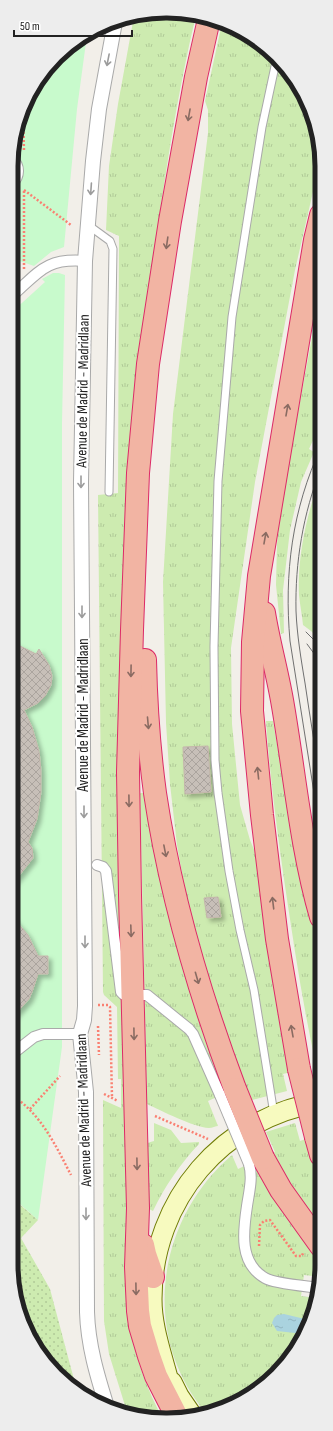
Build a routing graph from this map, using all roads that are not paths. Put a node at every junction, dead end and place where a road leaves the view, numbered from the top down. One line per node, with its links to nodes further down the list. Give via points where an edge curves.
1 (208, 24): 8 (highway, one-way to 8, via 171,214)
2 (114, 28): 4 (street, Avenue de Madrid - Madridlaan, one-way to 4, via 99,109)
3 (275, 65): 18 (lane, via 262,127 232,318 218,481 214,647 215,760 218,793 229,870 254,990)
4 (88, 225): 6 (street, Avenue de Madrid - Madridlaan); 9 (lane, via 110,241 113,249)
5 (315, 243): 10 (highway, one-way to 5)
6 (86, 261): 7 (street, via 68,260 53,263 37,273); 14 (street, Avenue de Madrid - Madridlaan, one-way to 14, via 81,482 85,1006)
7 (18, 291)
8 (157, 311): 13 (highway, one-way to 13, via 148,364 138,473 132,630 128,772); 16 (highway, one-way to 16, via 144,560 146,696 155,792 165,850 184,932 214,1031)
9 (109, 492)
10 (259, 576): 12 (highway, via 283,704 304,848); 19 (highway, one-way to 10, bridge, via 299,1070 277,939 262,816 252,711 253,642)
11 (97, 865): 13 (street, via 106,871 121,992 124,995)
12 (315, 893)
13 (133, 995): 16 (street, via 147,995 189,1029); 21 (highway, one-way to 21)
14 (80, 1034): 15 (street, via 44,1034 34,1037); 26 (street, Avenue de Madrid - Madridlaan, one-way to 26, via 86,1092 87,1327 94,1364)
15 (18, 1050)
16 (228, 1092): 20 (highway, bridge)
17 (315, 1103): 18 (main road)
18 (274, 1114): 23 (main road, via 247,1128 222,1146 188,1183 165,1227)
19 (315, 1134)
20 (256, 1161): 22 (highway, via 281,1190); 24 (street, via 251,1177 244,1227 246,1254 253,1268 266,1279)
21 (138, 1208): 23 (highway, via 144,1251); 28 (highway, one-way to 28, via 136,1274 140,1326 156,1376)
22 (312, 1249)
23 (153, 1277): 25 (main road, via 154,1323)
24 (313, 1287)
25 (165, 1368): 27 (main road); 29 (main road)
26 (106, 1400)
27 (189, 1411)
28 (175, 1413)
29 (181, 1413)

